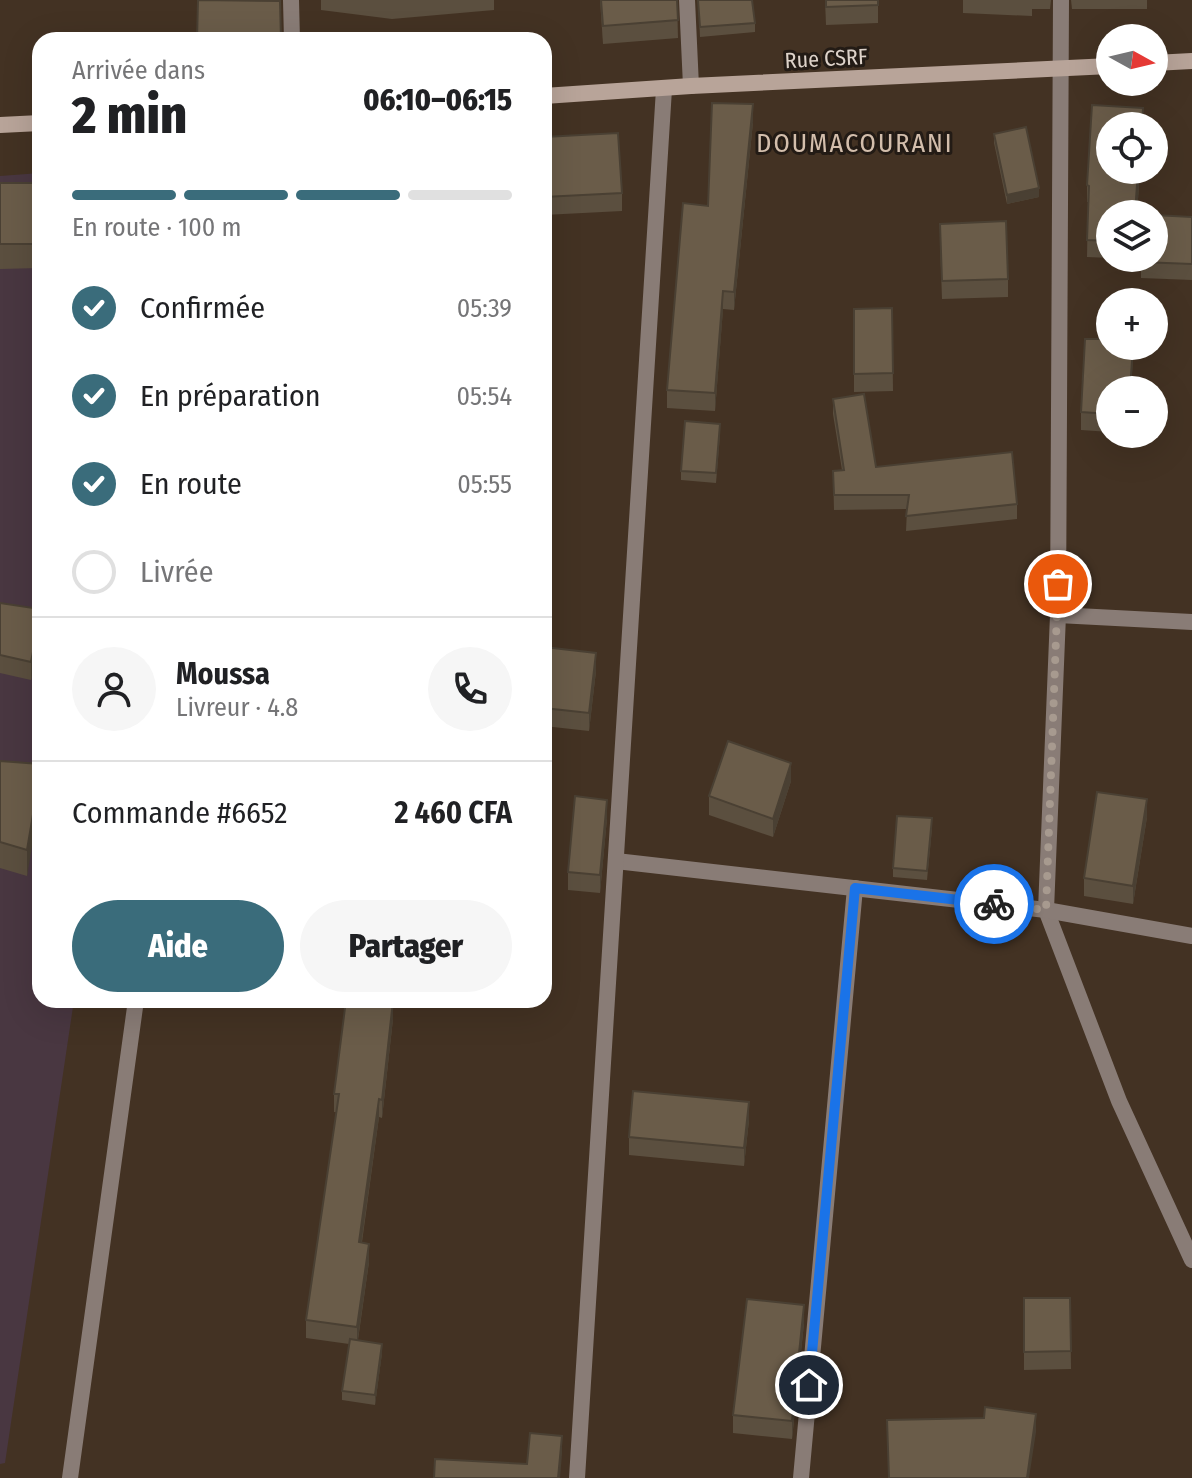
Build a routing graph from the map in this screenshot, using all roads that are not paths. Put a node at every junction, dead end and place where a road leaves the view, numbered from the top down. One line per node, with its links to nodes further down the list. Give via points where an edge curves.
1 (291, 0): 4 (street)
2 (687, 0): 9 (street)
3 (1061, 0): 8 (street)
4 (292, 32)
5 (1192, 61): 6 (main road)
6 (1168, 62)
7 (1096, 67): 8 (main road, Rue CSRF)
8 (1061, 69): 9 (main road, Rue CSRF); 14 (street)
9 (691, 86): 10 (main road, Rue CSRF)
10 (664, 89): 11 (main road, Rue CSRF); 16 (street)
11 (552, 96)
12 (32, 123): 13 (main road)
13 (0, 125)
14 (1058, 615): 15 (street); 18 (street)
15 (1192, 622)
16 (616, 861): 17 (street); 23 (street)
17 (855, 888): 18 (street); 24 (street)
18 (1046, 910): 19 (street); 21 (street, via 1119,1101)
19 (1192, 936)
20 (135, 1008): 22 (street)
21 (1192, 1260)
22 (70, 1478)
23 (577, 1478)
24 (801, 1478)

